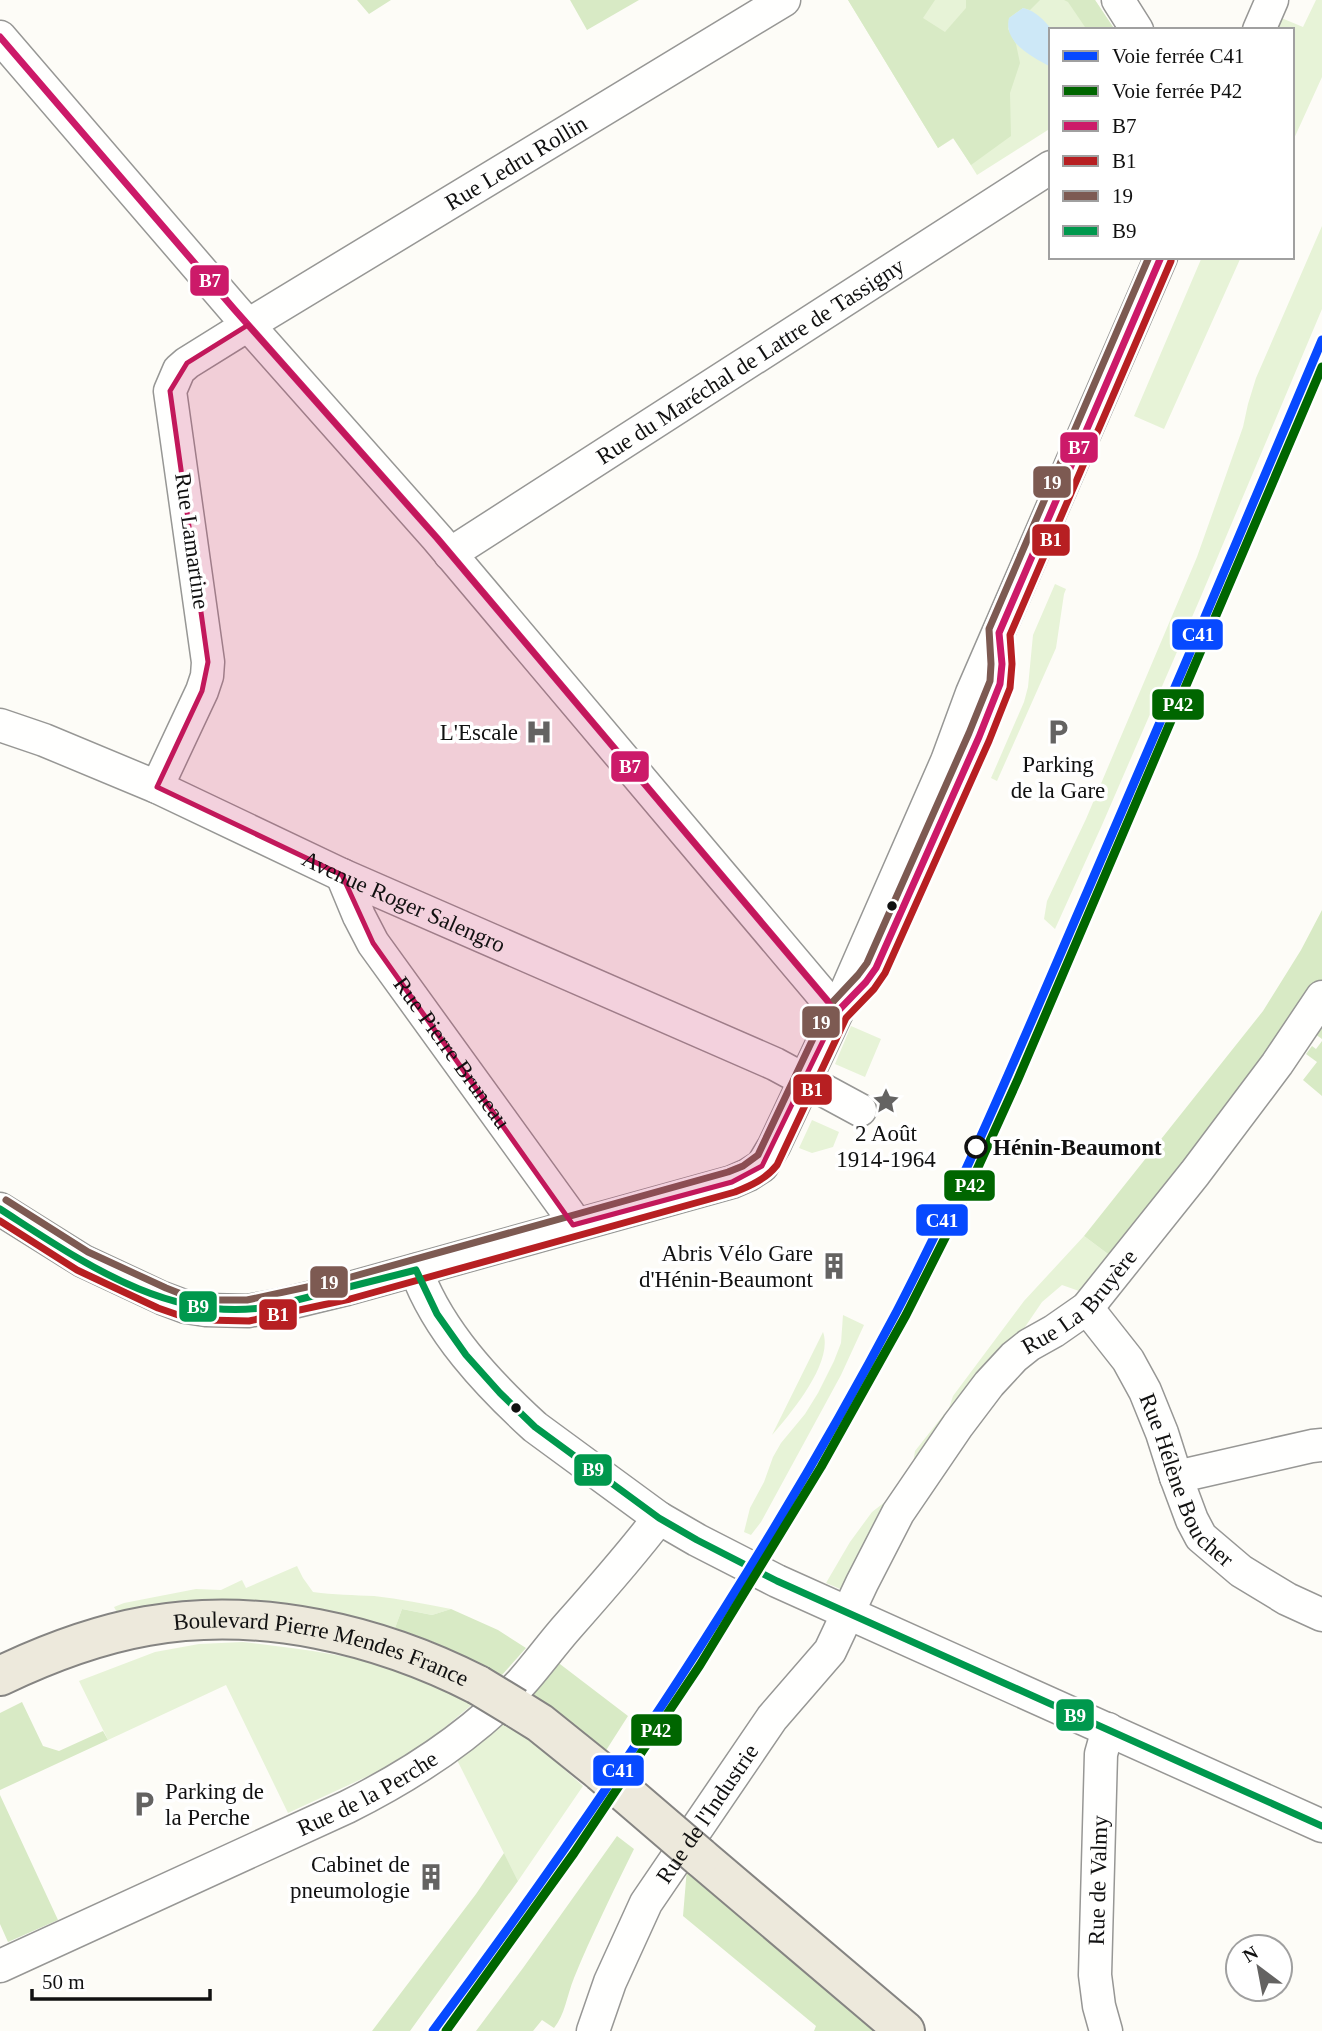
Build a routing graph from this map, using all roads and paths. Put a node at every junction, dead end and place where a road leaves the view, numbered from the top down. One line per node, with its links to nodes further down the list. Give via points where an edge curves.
1 (784, 0): 9 (street, Rue Ledru Rollin)
2 (1118, 0): 4 (street)
3 (1272, 0): 5 (street)
4 (1136, 28)
5 (1260, 28)
6 (0, 37): 9 (street)
7 (1049, 168): 10 (street, Rue du Maréchal de Lattre de Tassigny)
8 (1160, 259): 15 (street)
9 (248, 325): 10 (street); 12 (street, Rue Lamartine, via 187,363 170,391 208,662 202,691)
10 (450, 554): 15 (street)
11 (0, 725): 12 (street, Avenue Roger Salengro)
12 (157, 787): 13 (street, Avenue Roger Salengro)
13 (342, 874): 16 (street, Avenue Roger Salengro); 19 (street, Rue Pierre Bruneau, via 373,943)
14 (1322, 997): 21 (street, Rue La Bruyère, via 1261,1086)
15 (837, 1012): 16 (street)
16 (806, 1079): 17 (street, Avenue Roger Salengro); 19 (street, via 767,1161 748,1175)
17 (860, 1110)
18 (0, 1209): 20 (street, via 97,1269 162,1298 205,1310 248,1311 281,1305)
19 (573, 1225): 20 (street)
20 (416, 1270): 24 (street, via 443,1324 517,1412)
21 (1087, 1308): 23 (street, Rue Hélène Boucher, via 1128,1360 1145,1391); 25 (street, Rue La Bruyère, via 1029,1345 989,1384 898,1513)
22 (1322, 1445): 23 (street)
23 (1176, 1477): 26 (street, Rue Hélène Boucher, via 1201,1537 1241,1571)
24 (659, 1518): 25 (street, via 777,1581); 30 (street, Rue de la Perche, via 521,1683 438,1755 347,1807)
25 (849, 1612): 28 (street); 31 (street, Rue de l'Industrie, via 830,1651 772,1718 646,1903)
26 (1322, 1615)
27 (0, 1676): 32 (main road, Boulevard Pierre Mendes France, bridge, via 72,1646 136,1628 185,1621 244,1620 297,1626 425,1660 478,1685 540,1723)
28 (1108, 1729): 29 (street); 33 (street, Rue de Valmy, via 1101,1754 1095,1975)
29 (1322, 1826)
30 (0, 1966)
31 (593, 2031)
32 (905, 2031)
33 (1107, 2031)

